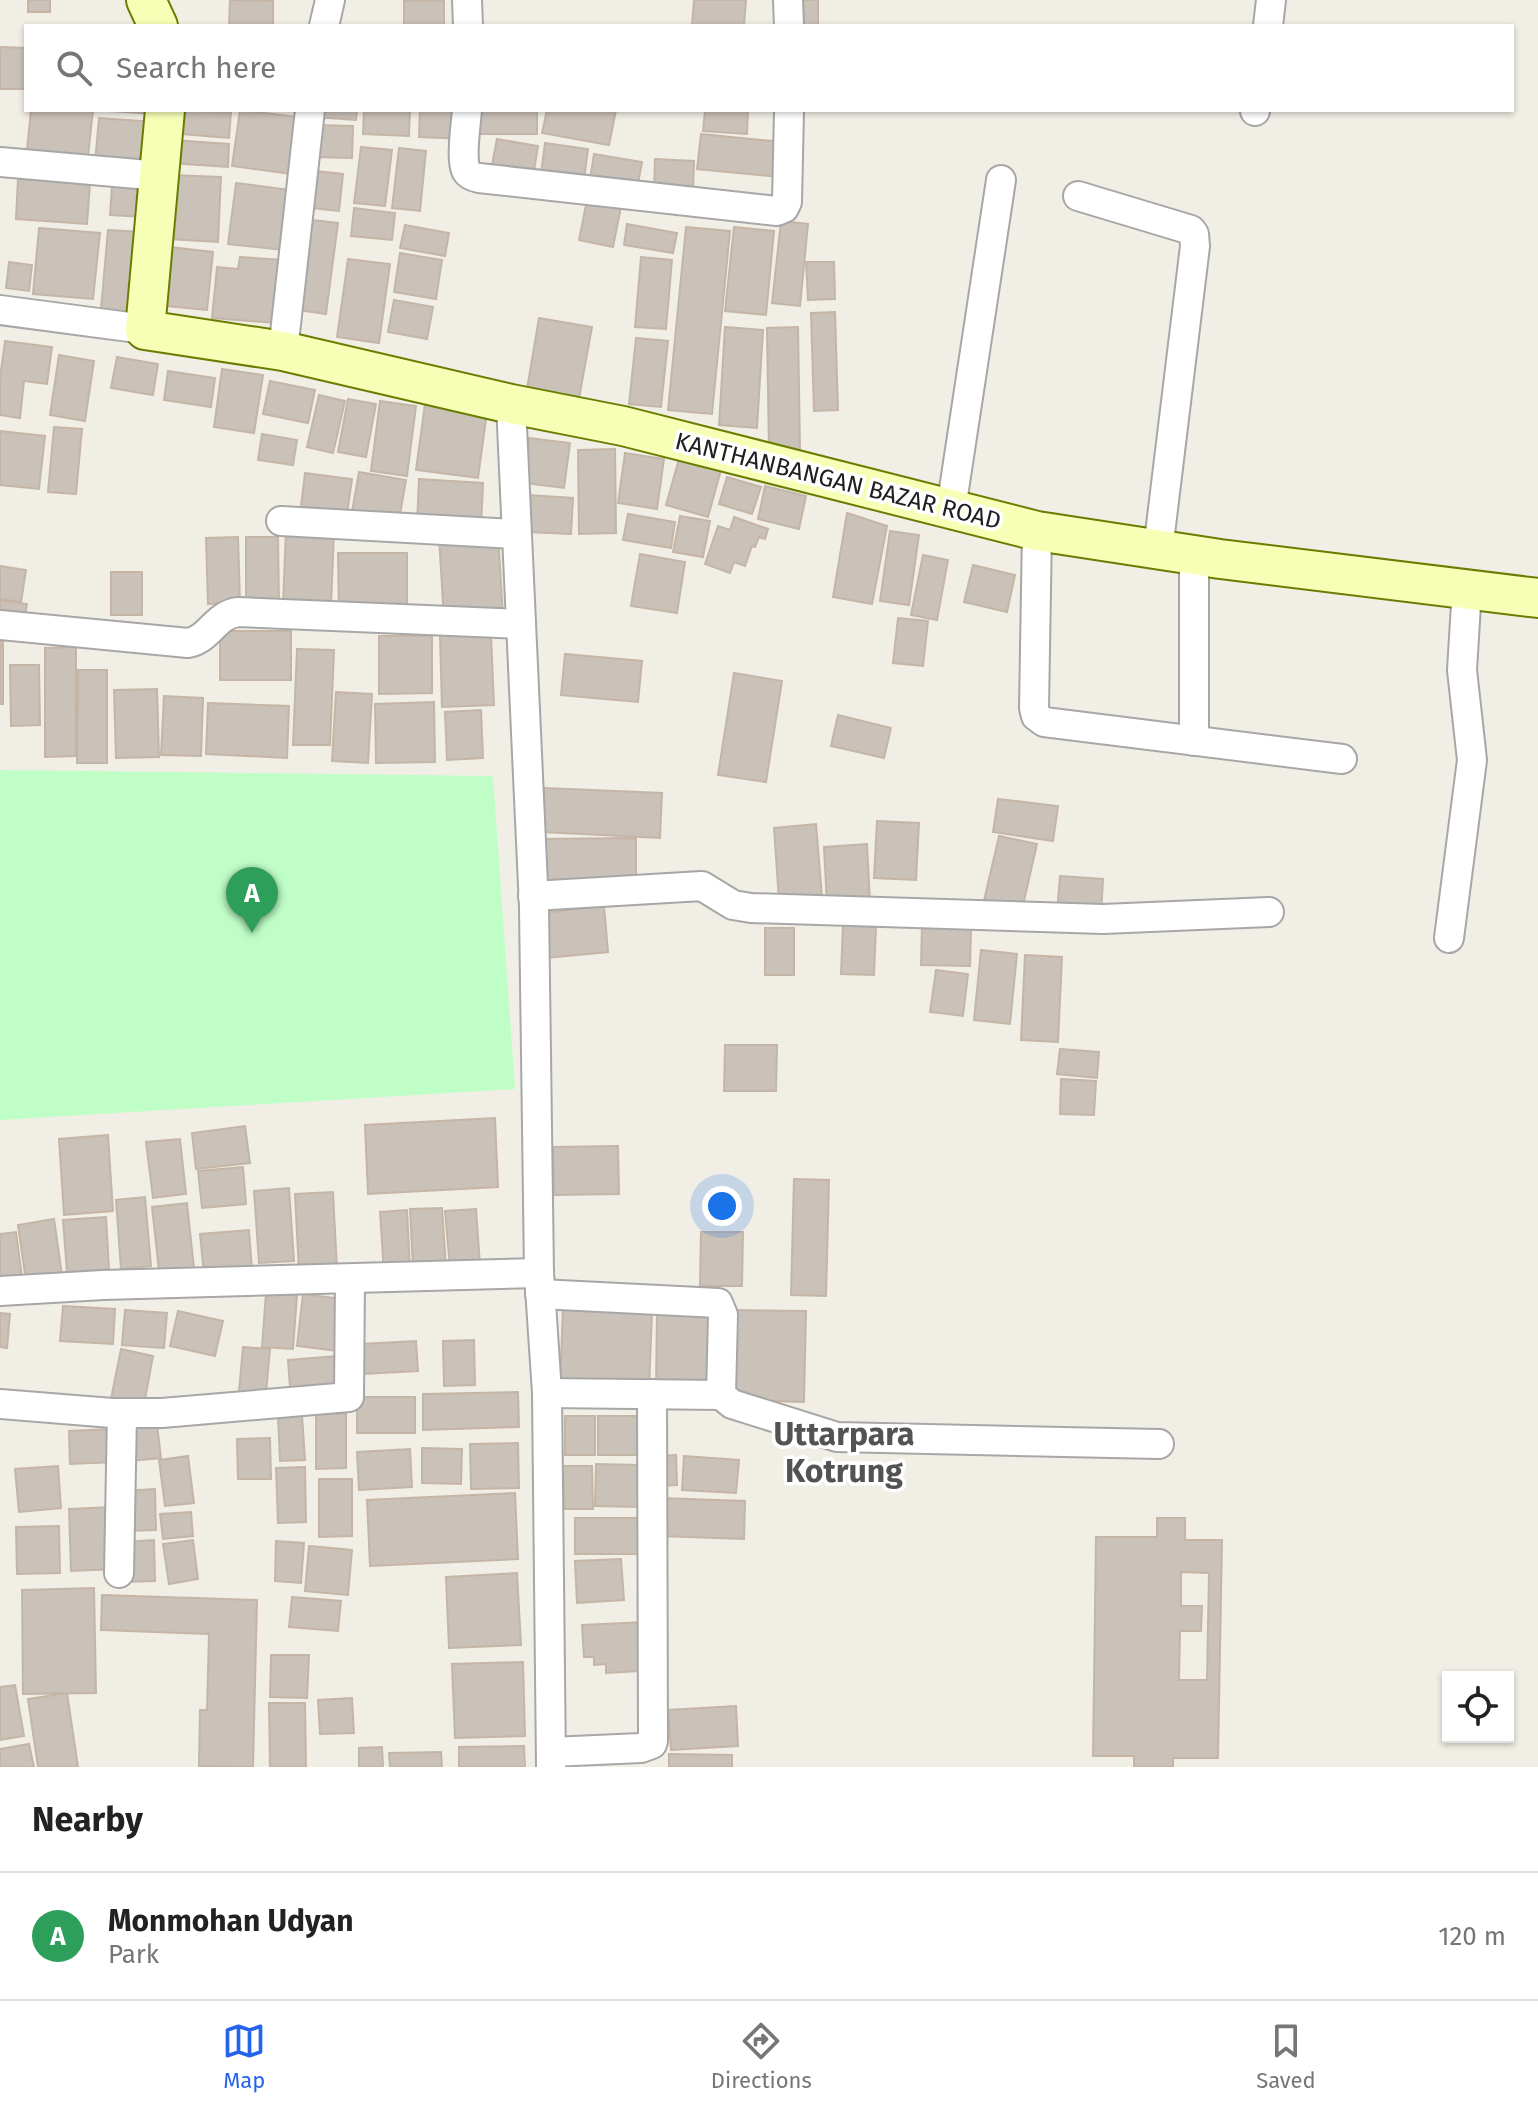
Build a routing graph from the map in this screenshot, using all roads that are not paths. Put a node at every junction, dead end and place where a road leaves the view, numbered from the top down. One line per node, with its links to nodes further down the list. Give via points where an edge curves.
1 (146, 0): 6 (street)
2 (330, 0): 7 (street)
3 (467, 0): 8 (street)
4 (788, 0): 9 (street)
5 (1271, 0): 10 (street)
6 (157, 24)
7 (324, 24)
8 (468, 24)
9 (789, 24)
10 (1268, 24)
11 (165, 112): 16 (street)
12 (310, 112): 21 (street)
13 (467, 112): 14 (street, via 464,159 469,175 777,211 787,202)
14 (789, 112)
15 (0, 162): 16 (street)
16 (160, 176): 20 (street)
17 (1001, 180): 23 (street)
18 (1078, 196): 27 (street, via 1194,234)
19 (0, 310): 20 (street, KANTHANBANGAN BAZAR ROAD)
20 (144, 328): 21 (street, KANTHANBANGAN BAZAR ROAD)
21 (283, 351): 22 (street, KANTHANBANGAN BAZAR ROAD)
22 (511, 404): 23 (street, KANTHANBANGAN BAZAR ROAD, via 623,426); 26 (street)
23 (951, 509): 25 (street, KANTHANBANGAN BAZAR ROAD)
24 (281, 521): 26 (street)
25 (1037, 531): 27 (street, KANTHANBANGAN BAZAR ROAD); 32 (street, via 1036,716 1044,722)
26 (516, 534): 30 (street)
27 (1176, 552): 28 (street, KANTHANBANGAN BAZAR ROAD); 32 (street)
28 (1467, 588): 29 (street, KANTHANBANGAN BAZAR ROAD); 36 (street, via 1462,670 1472,760)
29 (1538, 598)
30 (520, 624): 31 (street, via 238,612 226,614 201,639 188,643); 34 (street)
31 (0, 625)
32 (1194, 741): 33 (street)
33 (1342, 759)
34 (533, 896): 35 (street, via 702,886 733,905 751,908 1103,919); 38 (street)
35 (1269, 912)
36 (1449, 938)
37 (350, 1279): 38 (street); 39 (street); 44 (street, via 349,1397)
38 (540, 1284): 40 (street); 42 (street, via 718,1303 723,1315)
39 (0, 1291)
40 (547, 1393): 41 (street); 47 (street)
41 (652, 1394): 42 (street); 47 (street, via 653,1741 641,1748)
42 (721, 1395): 45 (street, via 732,1404 837,1437)
43 (0, 1404): 44 (street)
44 (122, 1413): 46 (street)
45 (1159, 1444)
46 (119, 1573)
47 (551, 1760)

